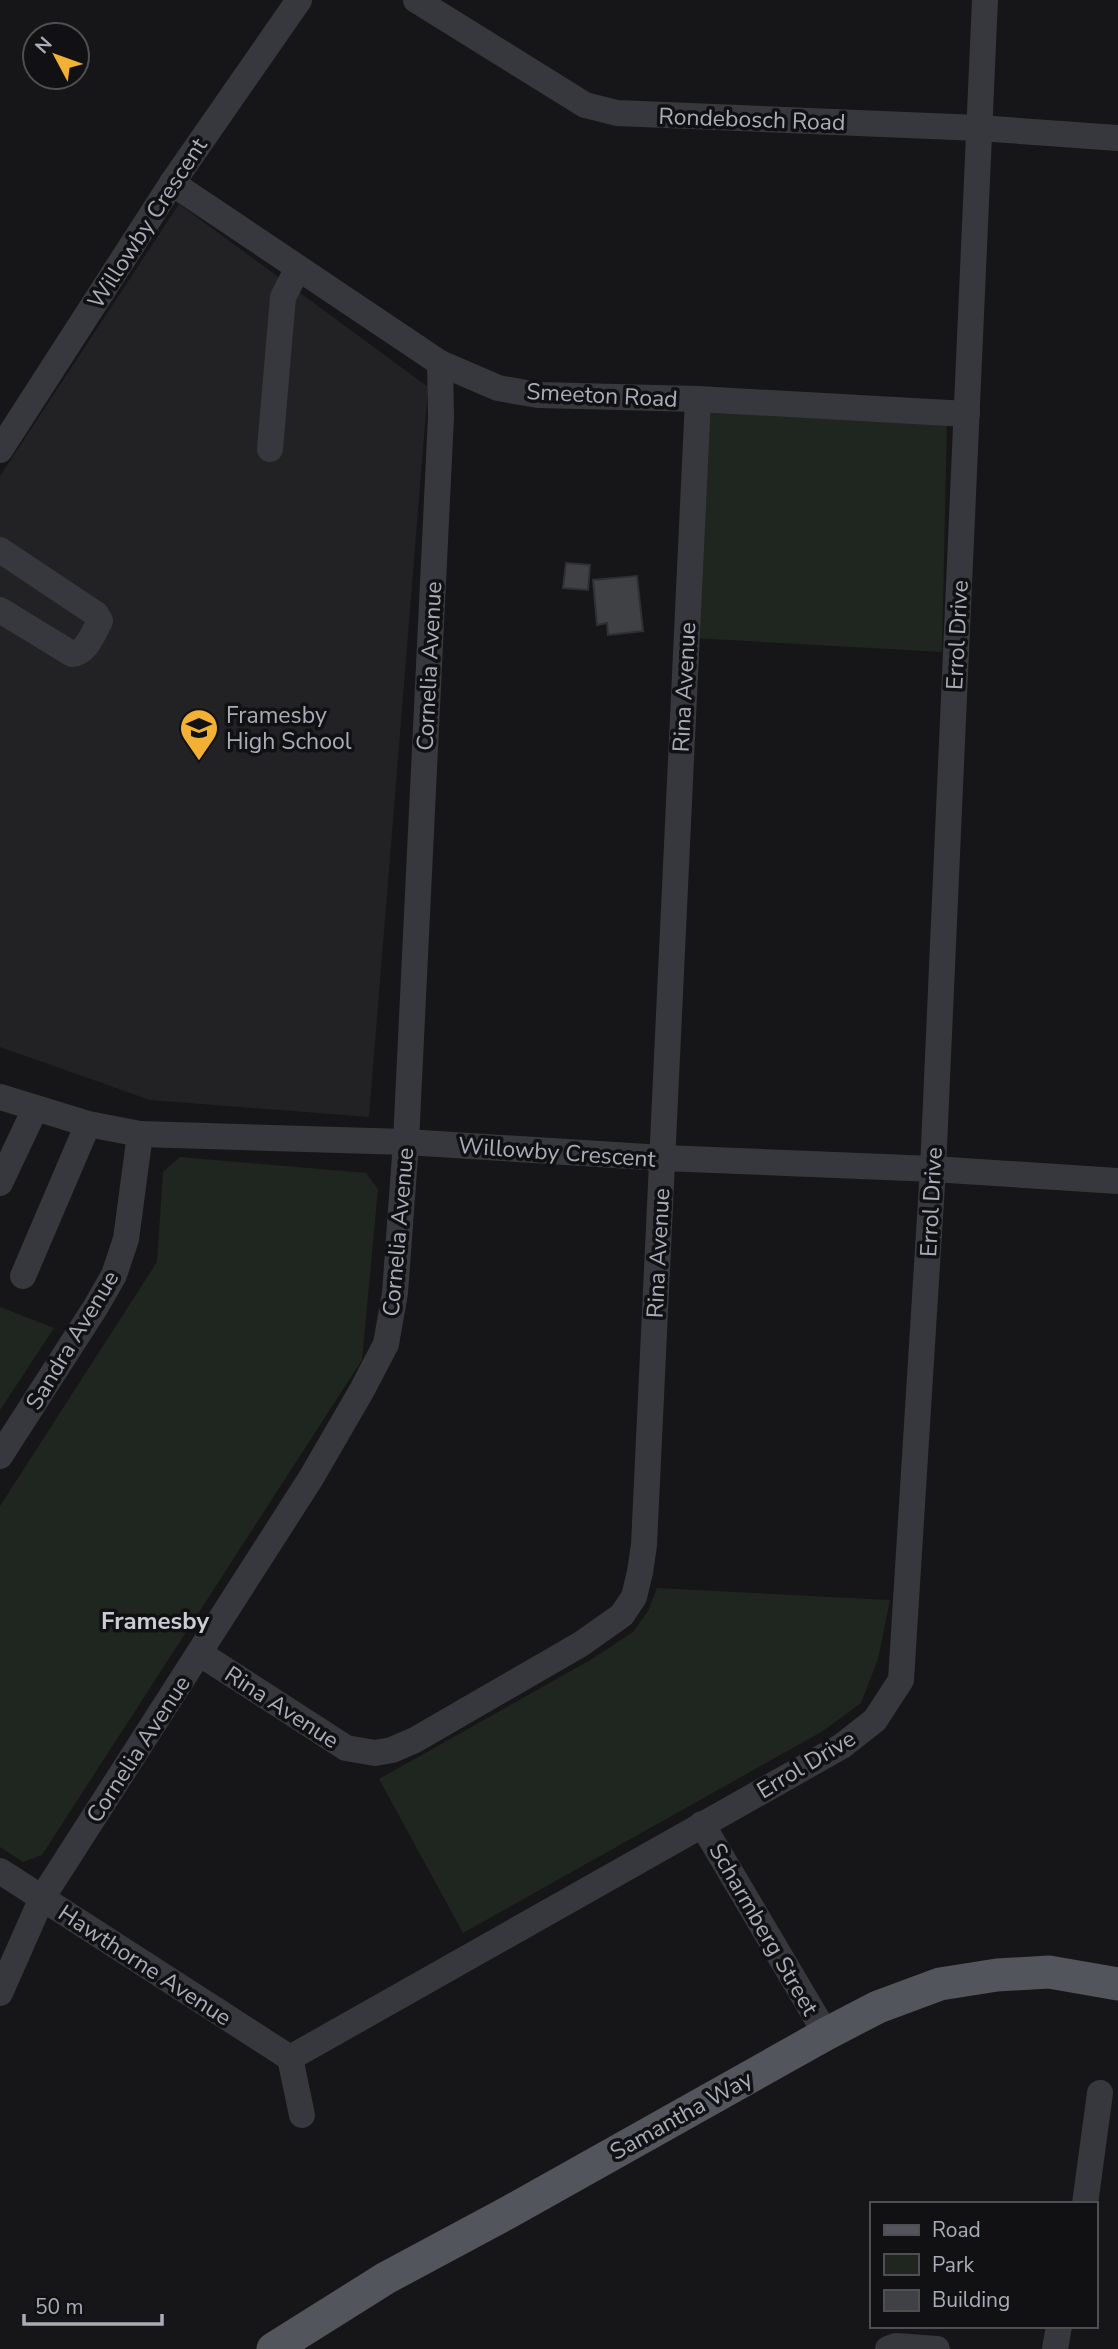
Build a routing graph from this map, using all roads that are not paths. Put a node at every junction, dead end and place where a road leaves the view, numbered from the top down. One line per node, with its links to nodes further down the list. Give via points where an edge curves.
1 (299, 0): 6 (street, Willowby Crescent)
2 (416, 0): 4 (street, Rondebosch Road, via 585,104 617,113)
3 (985, 0): 4 (street, Errol Drive)
4 (979, 128): 5 (street, Rondebosch Road); 10 (street, Errol Drive)
5 (1118, 138)
6 (172, 183): 7 (street, Smeeton Road); 12 (street, Willowby Crescent)
7 (298, 268): 8 (street, Smeeton Road); 11 (street, via 283,297)
8 (440, 363): 9 (street, Smeeton Road, via 498,388 538,395); 19 (street, Cornelia Avenue, via 441,431)
9 (698, 399): 10 (street, Smeeton Road); 20 (street, Rina Avenue)
10 (967, 414): 21 (street, Errol Drive)
11 (270, 449)
12 (0, 450)
13 (0, 550): 14 (street, via 100,621 83,651 72,654)
14 (0, 610)
15 (0, 1097): 16 (street, Willowby Crescent)
16 (35, 1109): 17 (street, Willowby Crescent); 23 (street)
17 (88, 1124): 18 (street, Willowby Crescent); 24 (street)
18 (140, 1134): 19 (street, Willowby Crescent); 25 (street, Sandra Avenue, via 126,1239 114,1275)
19 (407, 1142): 20 (street, Willowby Crescent); 26 (street, Cornelia Avenue, via 395,1293 386,1344 311,1478)
20 (663, 1158): 21 (street, Willowby Crescent); 26 (street, Rina Avenue, via 644,1545 634,1597 622,1615 581,1644 415,1740 375,1753 346,1748)
21 (933, 1170): 22 (street, Willowby Crescent); 27 (street, Errol Drive, via 901,1681 875,1720 842,1746)
22 (1118, 1181)
23 (0, 1183)
24 (23, 1276)
25 (0, 1456)
26 (199, 1653): 29 (street, Cornelia Avenue)
27 (702, 1824): 32 (street, Scharmberg Street); 33 (street, Errol Drive)
28 (0, 1871): 29 (street, Hawthorne Avenue)
29 (42, 1898): 31 (street, Cornelia Avenue); 33 (street, Hawthorne Avenue)
30 (1118, 1984): 32 (main road, Samantha Way, via 1049,1972 940,1984 878,2007)
31 (0, 1993)
32 (826, 2034): 38 (main road, Samantha Way, via 386,2278)
33 (290, 2059): 35 (street)
34 (1100, 2092): 36 (street)
35 (302, 2115)
36 (1085, 2202)
37 (1059, 2328): 41 (street)
38 (273, 2349)
39 (888, 2349): 40 (street)
40 (937, 2349)
41 (1055, 2349)

